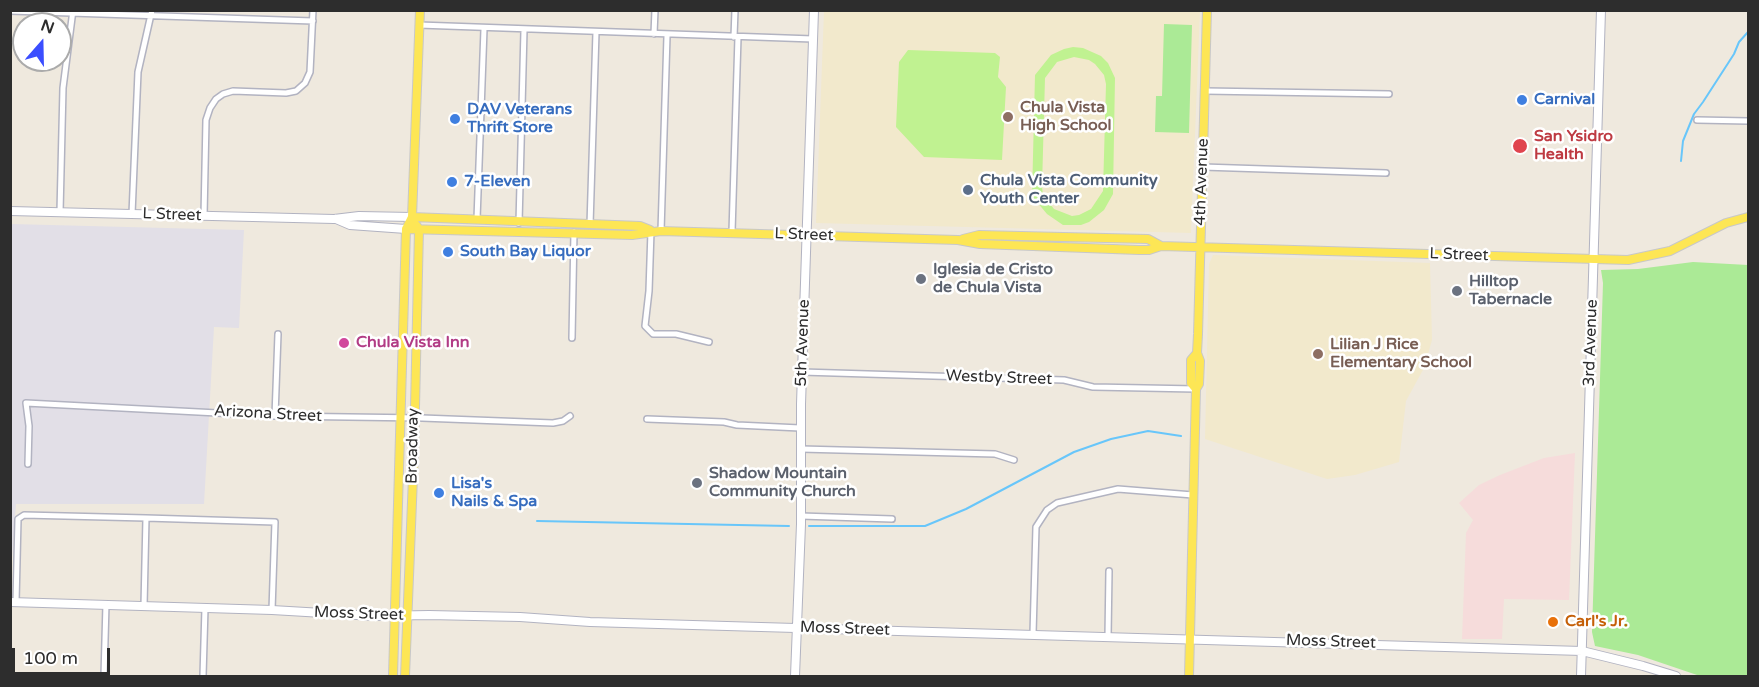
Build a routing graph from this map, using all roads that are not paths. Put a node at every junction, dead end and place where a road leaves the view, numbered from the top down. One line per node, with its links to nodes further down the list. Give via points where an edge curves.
1 (236, 10): 12 (street)
2 (313, 10): 13 (street)
3 (420, 10): 14 (main road, Broadway)
4 (656, 10): 18 (street)
5 (735, 10): 20 (street)
6 (814, 10): 21 (street, 5th Avenue)
7 (1207, 10): 22 (main road, 4th Avenue)
8 (1601, 10): 46 (street, 3rd Avenue)
9 (10, 11): 10 (street)
10 (73, 11): 11 (street); 29 (street, via 63,88)
11 (151, 13): 12 (street); 30 (street, via 138,72)
12 (235, 18): 13 (street)
13 (313, 21): 31 (street, via 310,72 305,83 296,90 273,93 233,91 223,94 210,108 206,120)
14 (419, 26): 15 (street); 32 (main road, Broadway)
15 (484, 29): 16 (street); 35 (street)
16 (525, 30): 17 (street); 36 (street)
17 (596, 32): 18 (street); 40 (street)
18 (654, 34): 19 (street)
19 (667, 36): 20 (street); 42 (street)
20 (736, 37): 21 (street); 43 (street)
21 (813, 39): 44 (street, 5th Avenue)
22 (1204, 91): 23 (street); 26 (main road, 4th Avenue)
23 (1389, 94)
24 (1697, 120): 25 (street)
25 (1749, 121)
26 (1203, 167): 27 (street); 45 (main road, 4th Avenue)
27 (1386, 173)
28 (10, 211): 29 (street, L Street)
29 (60, 212): 30 (street, L Street)
30 (132, 214): 31 (street, L Street)
31 (204, 216): 34 (street, L Street)
32 (412, 217): 34 (street, L Street); 35 (main road, L Street); 38 (main road, Broadway); 39 (main road, Broadway)
33 (1749, 217): 46 (main road, L Street, via 1726,223 1657,255 1628,260)
34 (334, 219): 38 (street, L Street, via 350,225)
35 (477, 219): 36 (main road, L Street)
36 (519, 226): 37 (main road, L Street); 39 (main road, L Street)
37 (573, 228): 40 (main road, L Street); 48 (street)
38 (406, 229): 39 (main road, L Street); 54 (main road, Broadway)
39 (418, 229): 55 (main road, Broadway)
40 (590, 229): 41 (main road, L Street, via 640,226)
41 (651, 231): 42 (main road, L Street); 49 (street, via 645,326 653,334 676,334)
42 (661, 231): 43 (main road, L Street)
43 (732, 232): 44 (main road, L Street)
44 (808, 235): 45 (main road, L Street, via 1077,248); 50 (street, 5th Avenue)
45 (1200, 248): 46 (main road, L Street); 51 (main road, 4th Avenue, via 1197,353 1191,360 1191,383)
46 (1593, 258): 77 (street, 3rd Avenue)
47 (278, 334): 52 (street)
48 (572, 338)
49 (709, 342)
50 (802, 372): 51 (street, Westby Street, via 1059,380 1093,387); 57 (street, 5th Avenue)
51 (1196, 389): 61 (main road, 4th Avenue)
52 (275, 416): 54 (street, Arizona Street); 60 (street, Arizona Street, via 26,403)
53 (570, 416): 55 (street, Arizona Street, via 553,423)
54 (400, 417): 55 (street, Arizona Street); 71 (main road, Broadway)
55 (414, 418): 72 (main road, Broadway)
56 (646, 419): 57 (street)
57 (800, 428): 58 (street, 5th Avenue)
58 (801, 449): 59 (street, via 995,454); 62 (street, 5th Avenue)
59 (1014, 460)
60 (28, 464)
61 (1193, 495): 74 (street, via 1118,489 1057,503 1047,510 1036,527); 76 (main road, 4th Avenue)
62 (801, 516): 64 (street); 73 (street, 5th Avenue)
63 (146, 518): 66 (street, via 24,515 18,519); 68 (street); 70 (street, via 275,522)
64 (892, 519)
65 (1109, 571): 75 (street)
66 (13, 602): 67 (street, Moss Street)
67 (106, 604): 68 (street, Moss Street); 78 (street)
68 (144, 606): 69 (street, Moss Street)
69 (205, 608): 70 (street, Moss Street); 79 (street)
70 (272, 610): 71 (street, Moss Street)
71 (395, 616): 72 (street, Moss Street); 80 (main road, Broadway)
72 (407, 616): 73 (street, Moss Street); 81 (main road, Broadway)
73 (796, 628): 74 (street, Moss Street); 82 (street, 5th Avenue)
74 (1033, 634): 75 (street, Moss Street)
75 (1108, 637): 76 (street, Moss Street)
76 (1190, 639): 77 (street, Moss Street); 83 (main road, 4th Avenue)
77 (1582, 651): 84 (street, 3rd Avenue); 85 (street, Moss Street)
78 (104, 676)
79 (203, 676)
80 (393, 676)
81 (405, 676)
82 (795, 676)
83 (1189, 676)
84 (1581, 676)
85 (1676, 676)

